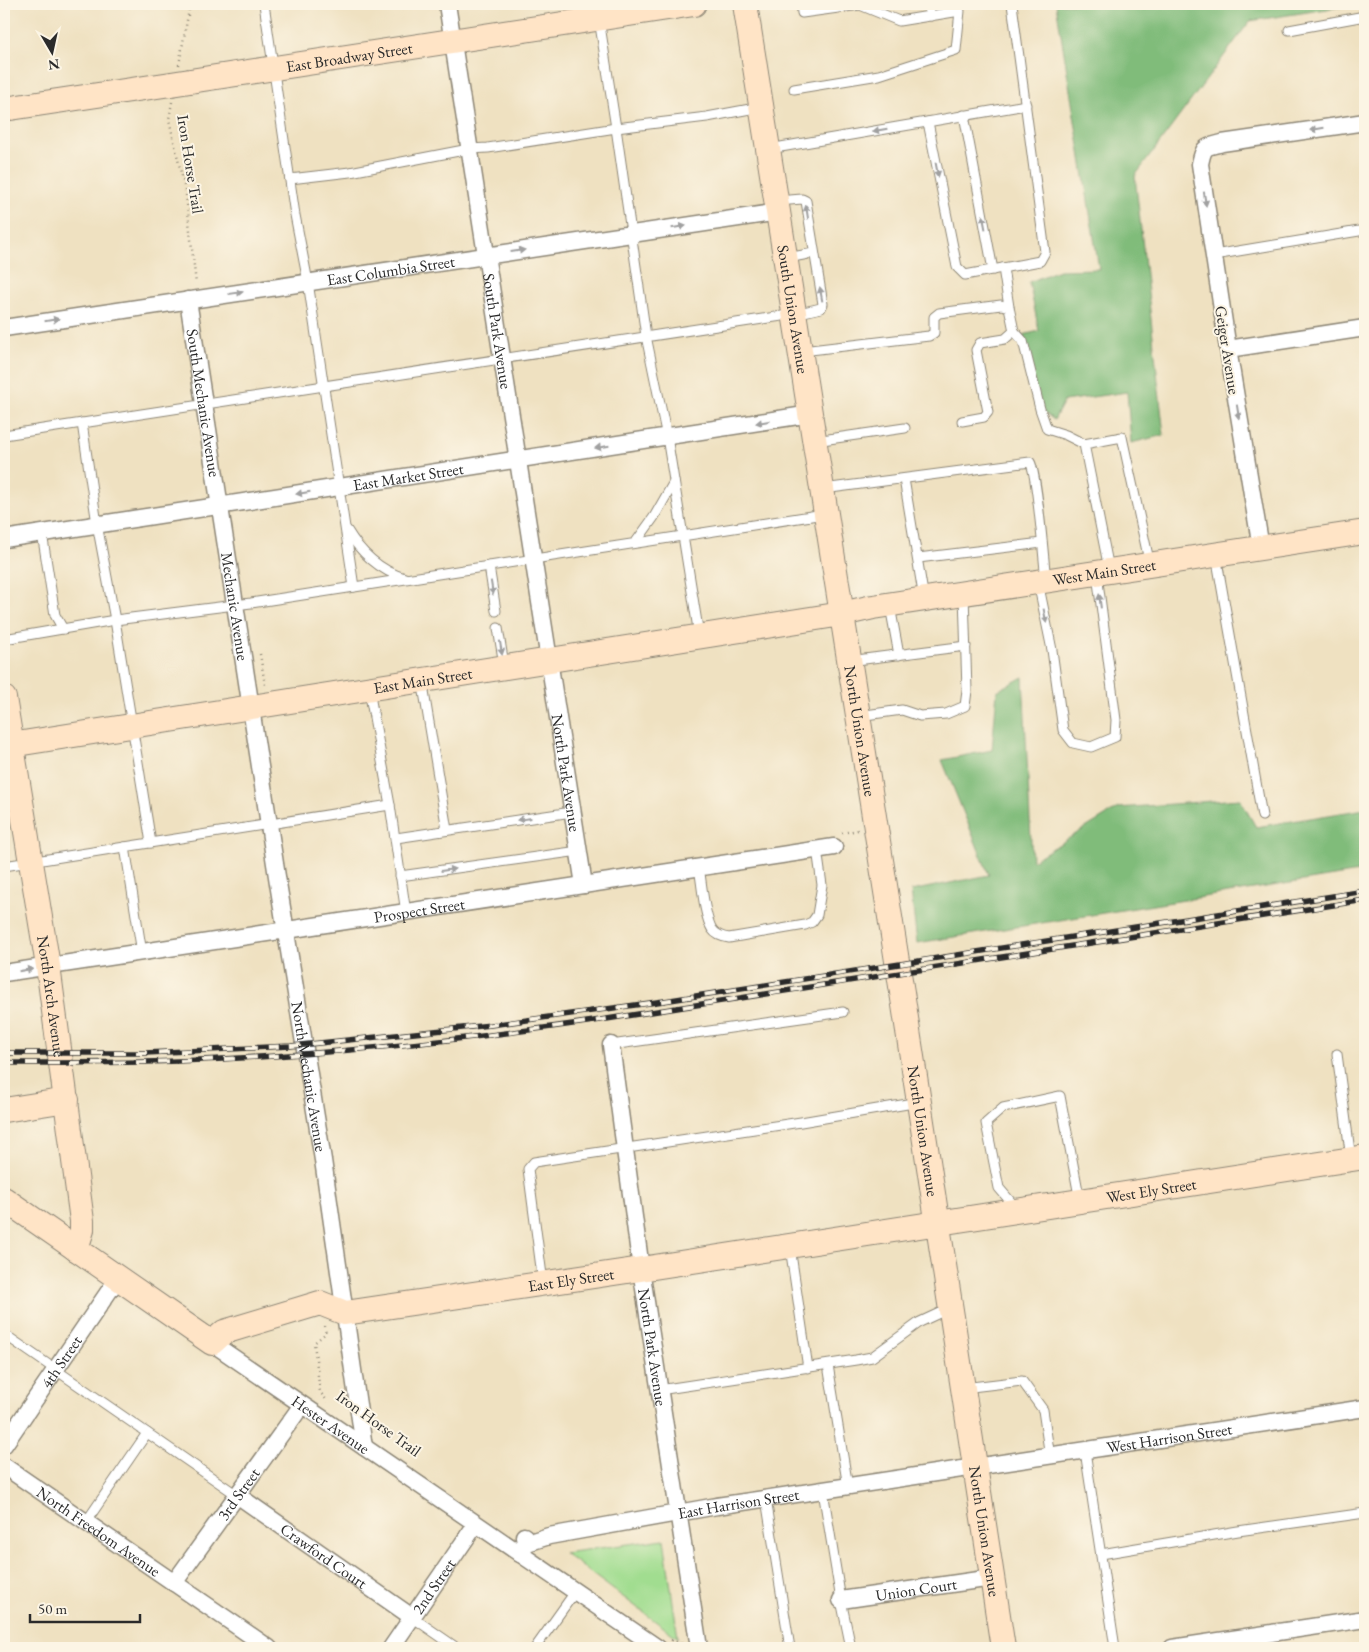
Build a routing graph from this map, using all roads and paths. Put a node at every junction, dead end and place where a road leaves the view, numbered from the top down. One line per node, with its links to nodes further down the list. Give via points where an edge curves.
1 (190, 4): 15 (path, Iron Horse Trail)
2 (264, 4): 14 (lane)
3 (447, 4): 13 (street, South Park Avenue)
4 (694, 4): 11 (street, East Broadway Street)
5 (745, 4): 19 (street, South Union Avenue)
6 (801, 4): 9 (lane, via 802,13 860,5 899,21)
7 (928, 4): 9 (lane)
8 (1012, 4): 17 (lane)
9 (930, 16): 16 (lane, via 960,11 956,50 879,75)
10 (1365, 16): 12 (lane)
11 (599, 17): 13 (street, East Broadway Street); 23 (lane)
12 (1289, 30)
13 (452, 41): 14 (street, East Broadway Street); 24 (street, South Park Avenue)
14 (274, 68): 15 (street, East Broadway Street); 26 (lane)
15 (178, 84): 18 (street, East Broadway Street); 37 (path, Iron Horse Trail, via 169,119 186,195)
16 (794, 89)
17 (1026, 105): 20 (lane); 34 (lane, via 1045,252 1040,261)
18 (5, 107)
19 (762, 107): 23 (lane); 25 (street, South Union Avenue)
20 (964, 116): 21 (lane); 35 (lane, one-way to 20)
21 (928, 122): 25 (lane, one-way to 25); 35 (lane, one-way to 35, via 957,267 965,275)
22 (1365, 122): 31 (street, Geiger Avenue, one-way to 31, via 1222,143 1202,151 1200,164)
23 (616, 128): 24 (lane); 29 (lane)
24 (469, 149): 26 (lane, via 350,172); 32 (street, South Park Avenue)
25 (768, 149): 27 (street, South Union Avenue)
26 (290, 179): 36 (lane)
27 (777, 207): 29 (street, East Columbia Street, one-way to 27); 30 (lane, one-way to 27, via 806,201 802,198); 33 (street, South Union Avenue)
28 (1365, 230): 31 (lane)
29 (631, 234): 32 (street, East Columbia Street, one-way to 29); 43 (lane)
30 (814, 254): 33 (lane); 39 (lane, one-way to 30, via 821,308 823,304)
31 (1214, 255): 44 (street, Geiger Avenue)
32 (486, 256): 36 (street, East Columbia Street); 46 (street, South Park Avenue)
33 (786, 258): 39 (street, South Union Avenue)
34 (1003, 268): 35 (lane); 38 (lane)
35 (993, 270)
36 (308, 282): 37 (street, East Columbia Street, one-way to 36); 47 (lane)
37 (193, 299): 40 (street, East Columbia Street, one-way to 37); 48 (street, South Mechanic Avenue)
38 (1009, 307): 42 (lane); 45 (lane, via 1000,305 939,313 934,317 934,333 929,336)
39 (795, 314): 43 (lane); 45 (street, South Union Avenue)
40 (4, 328)
41 (1365, 328): 44 (street)
42 (1014, 331): 50 (lane, via 1005,339 980,343 976,350 988,412 984,417); 56 (lane, via 1023,342 1047,429)
43 (646, 336): 46 (lane); 54 (lane)
44 (1228, 348): 72 (street, Geiger Avenue, one-way to 72)
45 (801, 352): 49 (street, South Union Avenue)
46 (502, 358): 47 (lane); 57 (street, South Park Avenue)
47 (323, 386): 48 (lane); 60 (lane)
48 (204, 404): 51 (lane); 62 (street, South Mechanic Avenue)
49 (811, 414): 54 (street, East Market Street, one-way to 54); 55 (street, South Union Avenue)
50 (962, 421)
51 (82, 423): 53 (lane); 64 (lane)
52 (905, 428): 55 (lane)
53 (4, 435)
54 (667, 436): 57 (street, East Market Street, one-way to 57); 59 (lane)
55 (815, 441): 61 (street, South Union Avenue)
56 (1084, 444): 76 (lane, via 1122,437); 78 (lane)
57 (518, 460): 60 (street, East Market Street); 75 (street, South Park Avenue)
58 (904, 479): 61 (lane); 71 (lane, via 1030,462 1036,485); 74 (lane)
59 (674, 481): 68 (lane); 70 (lane)
60 (339, 487): 62 (street, East Market Street, one-way to 62); 65 (lane)
61 (823, 489): 63 (street, South Union Avenue)
62 (219, 506): 64 (street, East Market Street); 84 (street, Mechanic Avenue)
63 (826, 513): 68 (lane); 87 (street, South Union Avenue)
64 (98, 524): 67 (street, East Market Street); 88 (lane)
65 (345, 525): 79 (lane, via 373,561); 81 (lane)
66 (1365, 532): 72 (street, West Main Street)
67 (42, 533): 69 (street, East Market Street); 90 (lane, via 55,615)
68 (682, 535): 70 (lane); 91 (lane)
69 (4, 539)
70 (636, 542): 75 (lane)
71 (1042, 543): 74 (lane); 80 (lane)
72 (1261, 548): 73 (street, West Main Street)
73 (1216, 555): 76 (street, West Main Street); 107 (lane)
74 (918, 558): 83 (lane)
75 (533, 559): 77 (lane); 95 (street, South Park Avenue)
76 (1150, 565): 78 (street, West Main Street)
77 (489, 566): 79 (lane); 86 (lane, one-way to 86)
78 (1103, 572): 80 (street, West Main Street); 80 (lane, one-way to 78, via 1064,730 1073,744 1091,747 1114,737 1116,720 1104,629)
79 (408, 578): 81 (lane)
80 (1042, 582): 82 (street, West Main Street)
81 (354, 587): 84 (lane)
82 (964, 593): 83 (street, West Main Street); 93 (lane)
83 (924, 599): 85 (street, West Main Street)
84 (234, 605): 88 (lane); 101 (street, Mechanic Avenue)
85 (890, 605): 87 (street, West Main Street); 94 (lane)
86 (496, 611)
87 (842, 614): 91 (street, East Main Street); 96 (street, North Union Avenue)
88 (115, 620): 90 (lane); 103 (lane)
89 (498, 628): 97 (lane, one-way to 97)
90 (63, 629): 92 (lane)
91 (700, 636): 95 (street, East Main Street)
92 (4, 639)
93 (966, 646): 94 (lane); 102 (lane, via 964,706 946,714 920,716 902,710)
94 (899, 655): 96 (lane)
95 (549, 660): 97 (street, East Main Street); 106 (street, North Park Avenue)
96 (849, 661): 102 (street, North Union Avenue)
97 (504, 667): 98 (street, East Main Street)
98 (422, 680): 99 (street, East Main Street); 109 (lane)
99 (369, 688): 101 (street, East Main Street); 105 (lane)
100 (4, 698): 104 (street, North Arch Avenue)
101 (250, 707): 103 (street, East Main Street); 108 (street, North Mechanic Avenue)
102 (858, 716): 129 (street, North Union Avenue)
103 (132, 726): 104 (street, East Main Street); 111 (lane)
104 (7, 745): 115 (street, North Arch Avenue)
105 (390, 805): 108 (lane); 110 (lane)
106 (572, 812): 109 (lane, one-way to 109); 114 (street, North Park Avenue)
107 (1262, 816)
108 (269, 824): 111 (lane); 121 (street, North Mechanic Avenue)
109 (446, 830): 110 (lane)
110 (396, 838): 118 (lane)
111 (151, 843): 112 (lane)
112 (124, 847): 115 (lane); 122 (lane)
113 (826, 848): 117 (street, Prospect Street); 117 (lane, via 817,915 812,922 729,938 712,930)
114 (579, 851): 118 (lane, one-way to 114); 119 (street, North Park Avenue)
115 (31, 862): 116 (lane); 123 (street, North Arch Avenue)
116 (4, 866)
117 (699, 868): 119 (street, Prospect Street)
118 (400, 876): 120 (lane)
119 (584, 885): 120 (street, Prospect Street)
120 (406, 913): 121 (street, Prospect Street)
121 (286, 931): 122 (street, Prospect Street); 144 (street, North Mechanic Avenue)
122 (142, 953): 123 (street, Prospect Street)
123 (48, 966): 124 (street, Prospect Street, one-way to 123); 128 (street, North Arch Avenue)
124 (4, 973)
125 (843, 1012): 126 (lane)
126 (611, 1045): 131 (street, North Park Avenue)
127 (1337, 1054): 132 (lane)
128 (66, 1100): 130 (street); 138 (street, North Arch Avenue, via 82,1221)
129 (919, 1102): 131 (lane); 136 (street, North Union Avenue)
130 (4, 1110)
131 (625, 1149): 139 (street, North Park Avenue); 141 (lane, via 534,1162 528,1169)
132 (1358, 1158): 134 (street, West Ely Street)
133 (4, 1199): 138 (street, Hester Avenue)
134 (1080, 1201): 135 (street, West Ely Street); 135 (lane, via 1060,1096 1003,1108 986,1123 998,1188)
135 (1019, 1210): 136 (street, West Ely Street)
136 (938, 1223): 137 (street, East Ely Street); 143 (street, North Union Avenue)
137 (790, 1246): 139 (street, East Ely Street); 148 (lane)
138 (76, 1249): 140 (street, Hester Avenue)
139 (641, 1269): 141 (street, East Ely Street); 151 (street, North Park Avenue)
140 (118, 1278): 146 (street, Hester Avenue); 149 (street, 4th Street)
141 (543, 1283): 144 (street, East Ely Street)
142 (320, 1303): 144 (street); 146 (street, via 224,1332); 152 (path, Iron Horse Trail, via 326,1333 314,1343 320,1392)
143 (951, 1308): 147 (lane, via 920,1322 872,1357); 150 (street, North Union Avenue)
144 (345, 1313): 157 (street, North Mechanic Avenue)
145 (4, 1334): 149 (lane)
146 (212, 1343): 153 (street, Hester Avenue)
147 (828, 1365): 148 (lane); 162 (lane)
148 (808, 1368): 151 (lane)
149 (56, 1369): 155 (lane); 156 (street, 4th Street)
150 (963, 1388): 159 (lane, via 1022,1381 1043,1410); 161 (street, North Union Avenue)
151 (659, 1390): 166 (street, North Park Avenue)
152 (328, 1403)
153 (302, 1404): 157 (street, Hester Avenue); 164 (street, 3rd Street)
154 (1365, 1408): 158 (street, West Harrison Street)
155 (147, 1432): 164 (lane); 168 (lane)
156 (4, 1446)
157 (364, 1447): 169 (street, Hester Avenue)
158 (1085, 1451): 159 (street, West Harrison Street); 171 (lane)
159 (1050, 1457): 161 (street, West Harrison Street)
160 (4, 1466): 168 (street, North Freedom Avenue)
161 (975, 1468): 162 (street, East Harrison Street); 172 (street, North Union Avenue)
162 (848, 1487): 163 (street, East Harrison Street)
163 (823, 1491): 165 (street, East Harrison Street); 175 (lane)
164 (237, 1495): 173 (street, 3rd Street); 176 (street, Crawford Court)
165 (766, 1499): 166 (street, East Harrison Street); 184 (lane)
166 (679, 1513): 170 (street, East Harrison Street, via 530,1542 524,1536 525,1546); 179 (street, North Park Avenue)
167 (1365, 1513): 171 (lane)
168 (86, 1522): 173 (street, North Freedom Avenue)
169 (476, 1524): 170 (street, Hester Avenue); 176 (street, 2nd Street)
170 (520, 1554): 174 (street, Hester Avenue)
171 (1101, 1554): 187 (lane)
172 (992, 1578): 175 (street, Union Court); 186 (street, North Union Avenue)
173 (174, 1583): 180 (street, North Freedom Avenue)
174 (575, 1592): 178 (street, Hester Avenue); 183 (lane)
175 (841, 1600): 185 (lane)
176 (412, 1617): 181 (street, 2nd Street); 182 (lane)
177 (1365, 1619): 188 (street)
178 (661, 1642): 179 (path, via 672,1640)
179 (693, 1647)
180 (269, 1648)
181 (391, 1648)
182 (457, 1648)
183 (535, 1648)
184 (790, 1648)
185 (851, 1648)
186 (1003, 1648)
187 (1114, 1648)
188 (1172, 1648)

